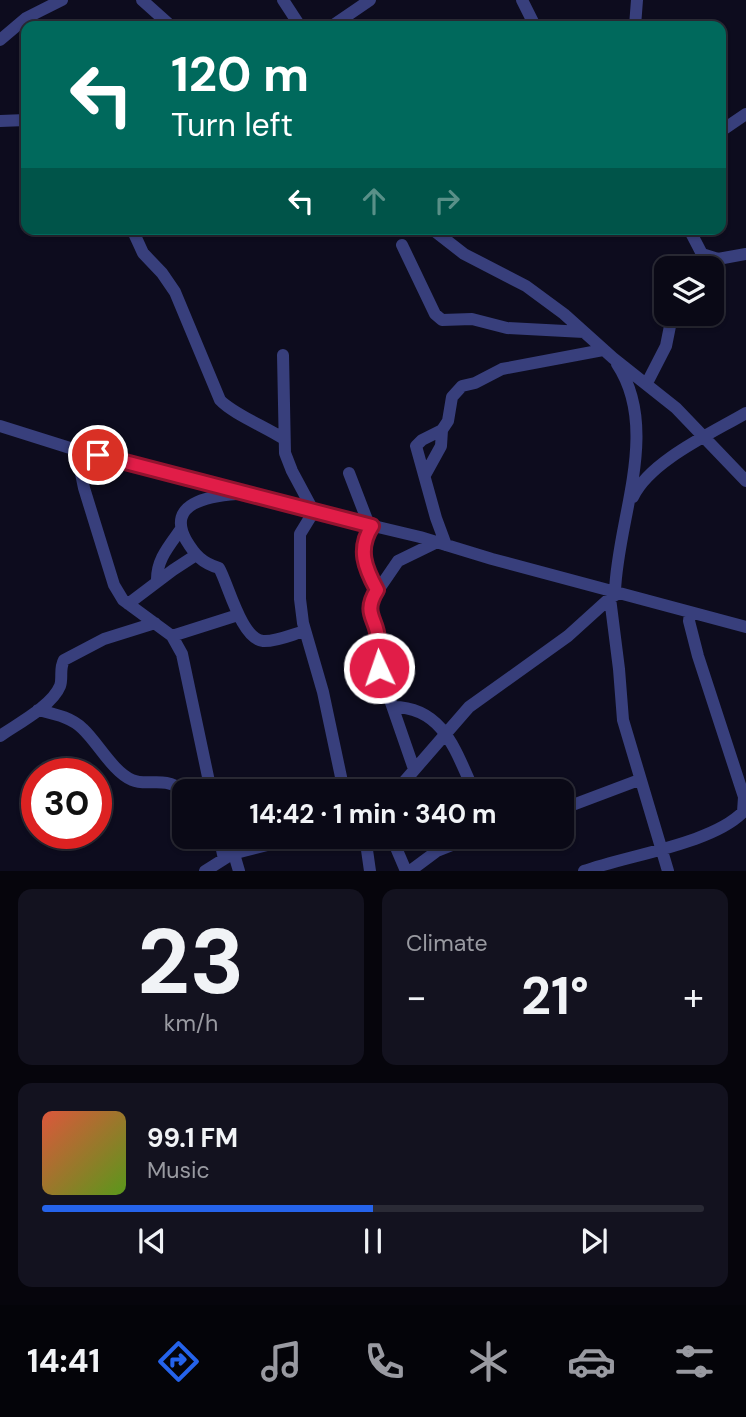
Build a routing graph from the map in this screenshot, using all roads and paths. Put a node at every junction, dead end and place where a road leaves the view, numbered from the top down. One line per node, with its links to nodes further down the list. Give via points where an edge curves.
1 (62, 0): 7 (street)
2 (142, 0): 8 (street)
3 (284, 0): 9 (street)
4 (370, 0): 10 (street)
5 (522, 0): 11 (street)
6 (637, 0): 12 (street)
7 (22, 21)
8 (165, 21)
9 (297, 21)
10 (339, 21)
11 (533, 21)
12 (635, 21)
13 (21, 22): 14 (street)
14 (0, 40)
15 (746, 114): 18 (street)
16 (2, 119): 17 (street)
17 (21, 120)
18 (726, 128)
19 (135, 235): 34 (street, via 143,253 175,292 220,400)
20 (440, 235): 26 (street, via 464,254 544,298)
21 (692, 235): 23 (street)
22 (402, 245): 26 (street, via 442,320 472,319 507,328)
23 (702, 254): 24 (street, via 718,259)
24 (746, 254)
25 (670, 326): 29 (street, via 666,346)
26 (584, 332): 27 (street)
27 (608, 354): 29 (street); 32 (street, via 502,369 462,386 452,397); 40 (street, via 629,387 635,412)
28 (283, 355): 34 (street)
29 (647, 383): 33 (street)
30 (746, 413): 33 (street)
31 (0, 426): 35 (street)
32 (442, 430): 37 (street, via 441,446); 37 (street, via 415,446)
33 (704, 437): 38 (street); 40 (street, via 642,482)
34 (284, 439): 41 (street, via 286,460)
35 (76, 449): 39 (street); 49 (street, via 114,585)
36 (349, 473): 42 (street)
37 (425, 475): 44 (street)
38 (746, 481)
39 (245, 493): 41 (street); 43 (street, via 194,503 180,519)
40 (630, 503): 48 (street, via 620,542)
41 (316, 512): 42 (street); 54 (street, via 300,534)
42 (370, 526): 44 (street); 47 (street, via 363,556)
43 (181, 529): 45 (street); 46 (street, via 159,561)
44 (442, 544): 47 (street, via 398,561); 48 (street)
45 (196, 555): 46 (street); 51 (street, via 219,568)
46 (157, 582): 49 (street)
47 (377, 590): 56 (street, via 370,616 378,637 379,668)
48 (615, 594): 50 (street); 58 (street, via 568,636 469,707); 65 (street, via 623,720)
49 (128, 604): 52 (street)
50 (690, 613): 53 (street); 68 (street, via 698,656 744,797)
51 (238, 615): 54 (street, via 262,641); 55 (street)
52 (155, 623): 55 (street); 57 (street, via 104,639 64,660 57,692)
53 (746, 627)
54 (305, 631): 62 (street)
55 (172, 636): 61 (street, via 182,654)
56 (393, 708): 58 (street, via 431,718); 60 (street)
57 (38, 710): 59 (street); 66 (street, via 82,727 133,781)
58 (446, 732): 60 (street); 64 (street)
59 (0, 736)
60 (415, 769): 63 (street)
61 (208, 779)
62 (341, 779)
63 (406, 779)
64 (468, 779)
65 (639, 780): 67 (street); 74 (street)
66 (172, 785)
67 (574, 804)
68 (741, 817): 74 (street)
69 (226, 849): 75 (street)
70 (255, 849): 75 (street)
71 (367, 849): 78 (street)
72 (397, 849): 79 (street)
73 (442, 849): 79 (street)
74 (660, 849): 80 (street); 81 (street)
75 (229, 856): 76 (street); 77 (street)
76 (209, 870)
77 (239, 871)
78 (370, 871)
79 (408, 871)
80 (584, 871)
81 (668, 871)

